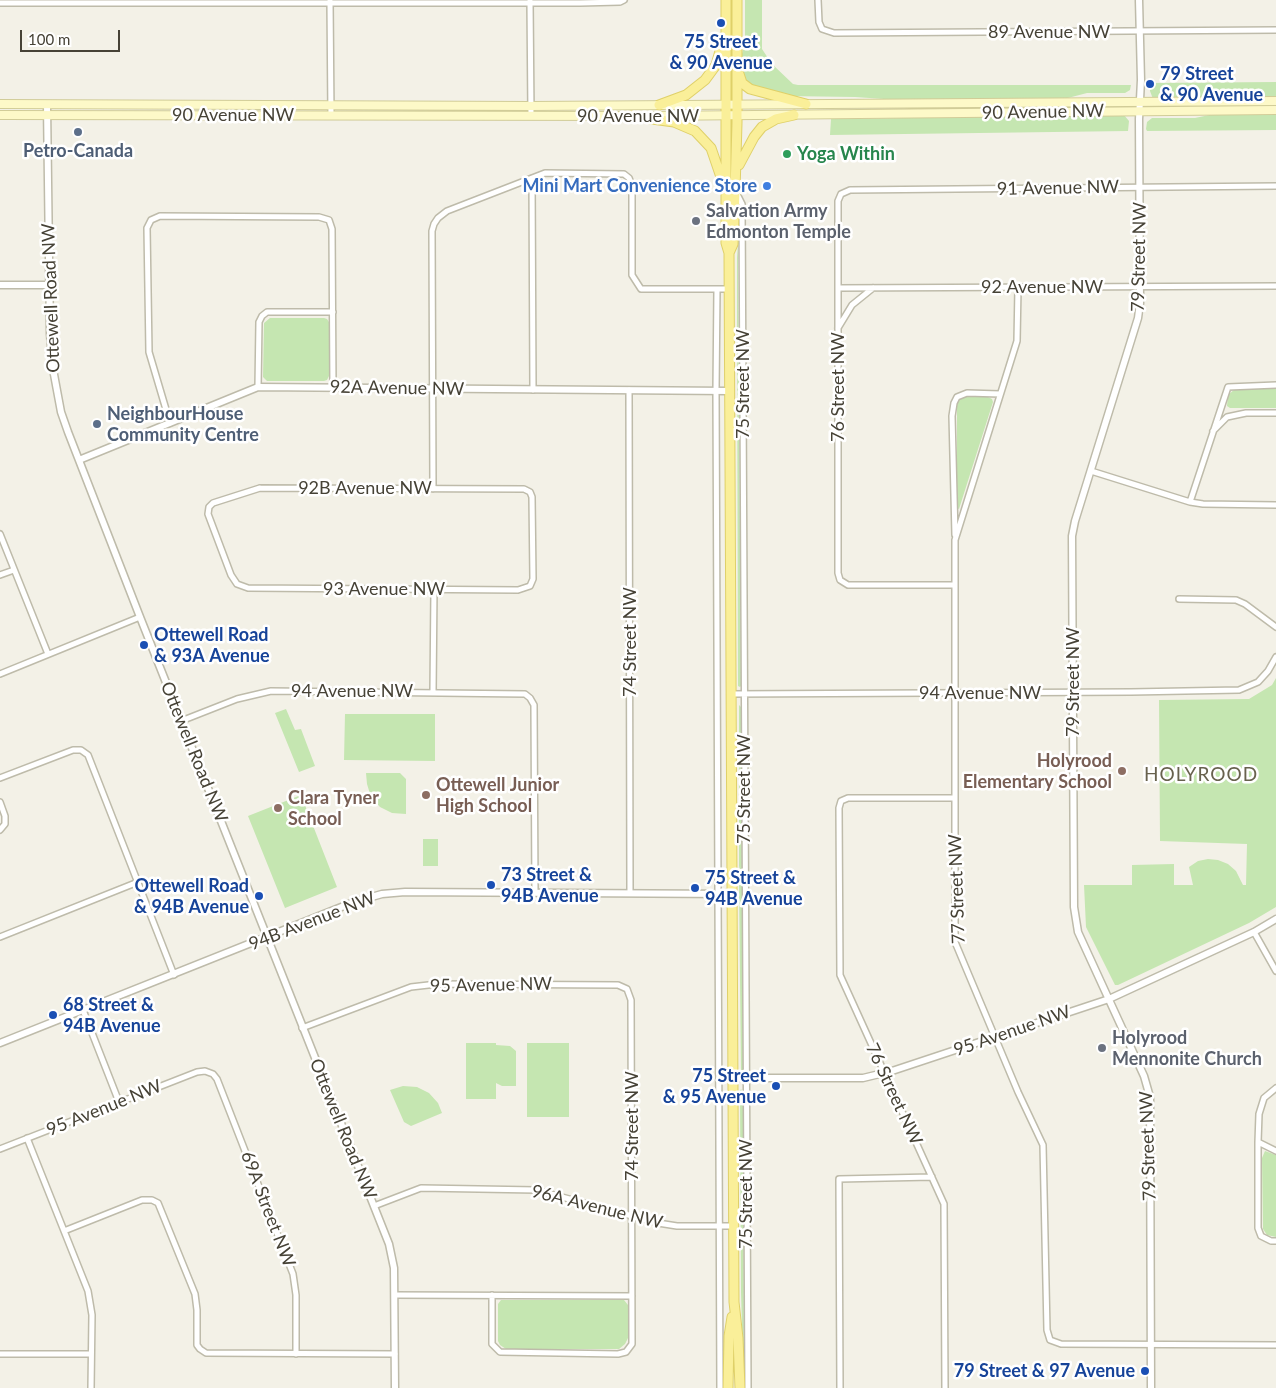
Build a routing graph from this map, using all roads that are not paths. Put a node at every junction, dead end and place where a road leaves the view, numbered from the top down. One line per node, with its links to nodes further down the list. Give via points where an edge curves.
1 (624, 0): 7 (street)
2 (726, 0): 10 (main road, 75 Street NW)
3 (737, 0): 13 (main road, 75 Street NW)
4 (818, 0): 12 (street, 89 Avenue NW, via 822,29 834,33)
5 (1139, 0): 12 (street, 79 Street NW)
6 (30, 1): 8 (street); 9 (street)
7 (530, 1): 8 (street); 23 (street)
8 (330, 2): 20 (street)
9 (0, 3)
10 (726, 24): 17 (main road, 75 Street NW); 21 (main road, via 720,55 710,74 686,95)
11 (1276, 30): 12 (street, 89 Avenue NW)
12 (1140, 32): 15 (street, 79 Street NW)
13 (737, 68): 18 (main road, via 742,83 750,90); 22 (main road, 75 Street NW)
14 (1276, 101): 15 (main road, 90 Avenue NW)
15 (1140, 102): 18 (main road, 90 Avenue NW); 25 (street, 79 Street NW)
16 (0, 104): 19 (main road, 90 Avenue NW)
17 (726, 104): 21 (main road, 90 Avenue NW); 22 (main road, 90 Avenue NW); 32 (main road, 75 Street NW)
18 (806, 104): 22 (main road, 90 Avenue NW)
19 (47, 105): 20 (main road, 90 Avenue NW); 27 (street, Ottewell Road NW)
20 (331, 105): 23 (main road, 90 Avenue NW); 30 (street)
21 (659, 105): 23 (main road, 90 Avenue NW)
22 (737, 105): 33 (main road, 75 Street NW)
23 (531, 106): 28 (street)
24 (1276, 110): 25 (main road, 90 Avenue NW)
25 (1139, 111): 29 (main road, 90 Avenue NW); 37 (street, 79 Street NW)
26 (0, 115): 27 (main road, 90 Avenue NW)
27 (47, 115): 30 (main road, 90 Avenue NW); 41 (street, Ottewell Road NW)
28 (531, 115): 30 (main road, 90 Avenue NW); 31 (main road, 90 Avenue NW)
29 (794, 115): 33 (main road, 90 Avenue NW); 34 (main road, via 776,118 757,132)
30 (331, 116)
31 (630, 116): 32 (main road, 90 Avenue NW); 38 (main road, via 674,122 695,131 711,148)
32 (726, 116): 33 (main road, 90 Avenue NW); 38 (main road, 75 Street NW)
33 (737, 116): 34 (main road, 75 Street NW)
34 (736, 172): 38 (main road, 75 Street NW)
35 (532, 178): 47 (street, via 545,173 624,174 630,178 632,186 632,275 641,289); 54 (street, via 447,211 434,224); 55 (street)
36 (1276, 186): 37 (street, 91 Avenue NW)
37 (1140, 188): 39 (street, 91 Avenue NW, via 850,190); 42 (street, 79 Street NW)
38 (731, 192): 48 (main road, 75 Street NW, via 726,244); 86 (street, 75 Street NW, via 742,204)
39 (841, 194): 44 (street, 76 Street NW, via 838,201)
40 (0, 284): 41 (street)
41 (48, 285): 63 (street, Ottewell Road NW, via 52,369 61,412)
42 (1141, 286): 43 (street, 92 Avenue NW); 46 (street, 92 Avenue NW); 64 (street, 79 Street NW, via 1138,318)
43 (1276, 286)
44 (838, 288): 45 (street, 92 Avenue NW); 50 (street, 76 Street NW)
45 (874, 288): 46 (street, 92 Avenue NW); 50 (street, via 852,305)
46 (1018, 288): 59 (street, 77 Street NW, via 1017,341)
47 (717, 289): 48 (street); 57 (street, 75 Street NW)
48 (729, 289): 58 (main road, 75 Street NW)
49 (333, 312): 52 (street, via 267,312 262,316 259,322); 53 (street); 61 (street, via 332,229 328,220 319,217 170,216 151,220 148,228 149,352)
50 (838, 328): 73 (street, 76 Street NW, via 840,580 848,585)
51 (1276, 385): 62 (street, via 1228,387)
52 (258, 387): 53 (street, 92A Avenue NW); 61 (street, 92A Avenue NW)
53 (333, 388): 54 (street, 92A Avenue NW)
54 (433, 389): 55 (street, 92A Avenue NW); 65 (street)
55 (533, 390): 56 (street, 92A Avenue NW)
56 (629, 390): 57 (street, 92A Avenue NW); 94 (street, 74 Street NW)
57 (716, 391): 58 (street, 92A Avenue NW); 95 (street, 75 Street NW)
58 (729, 391): 85 (main road, 75 Street NW)
59 (1000, 394): 69 (street, 77 Street NW); 69 (street, 77 Street NW, via 967,393 957,397 954,403)
60 (1276, 413): 62 (street, via 1227,417)
61 (170, 423): 63 (street, 92A Avenue NW)
62 (1212, 432): 66 (street)
63 (78, 460): 77 (street, Ottewell Road NW)
64 (1091, 471): 66 (street); 83 (street, 79 Street NW, via 1074,520 1072,536)
65 (433, 489): 72 (street, 92B Avenue NW, via 260,488 213,503 208,514 230,575); 74 (street, 92B Avenue NW, via 524,489 530,492 533,579)
66 (1190, 502): 67 (street)
67 (1276, 505)
68 (0, 534): 70 (street)
69 (955, 540): 73 (street, 77 Street NW)
70 (14, 570): 71 (street); 79 (street)
71 (0, 575)
72 (237, 584): 75 (street, 93 Avenue NW, via 248,588)
73 (955, 585): 84 (street, 77 Street NW)
74 (530, 586): 75 (street, 93 Avenue NW, via 518,590)
75 (434, 589): 82 (street)
76 (1179, 599): 78 (street, via 1236,600)
77 (140, 618): 79 (street); 87 (street, Ottewell Road NW)
78 (1276, 627)
79 (48, 654): 81 (street)
80 (1276, 658): 83 (street, 94 Avenue NW, via 1258,682 1239,690)
81 (0, 674)
82 (434, 692): 87 (street, 94 Avenue NW, via 271,691 237,699); 93 (street, 94 Avenue NW, via 517,692 528,695 534,705)
83 (1073, 692): 84 (street, 94 Avenue NW); 104 (street, 79 Street NW, via 1074,907 1078,932)
84 (955, 693): 86 (street, 94 Avenue NW); 89 (street, 77 Street NW)
85 (731, 694): 86 (street, 94 Avenue NW); 96 (main road, 75 Street NW)
86 (744, 694): 112 (street, 75 Street NW)
87 (181, 721): 100 (street, Ottewell Road NW)
88 (0, 778): 92 (street, via 68,751 82,750 89,758)
89 (955, 798): 107 (street, 77 Street NW, via 956,942); 110 (street, 76 Street NW, via 848,798 841,801 839,808 840,974)
90 (0, 802): 91 (street, via 5,816)
91 (0, 830)
92 (138, 882): 99 (street); 102 (street)
93 (534, 892): 94 (street, 94B Avenue NW); 100 (street, 94B Avenue NW, via 382,894 354,902)
94 (630, 893): 95 (street, 94B Avenue NW)
95 (718, 894): 96 (street, 94B Avenue NW); 122 (street, 75 Street NW)
96 (732, 894): 111 (main road, 75 Street NW)
97 (1276, 919): 98 (street, 95 Avenue NW)
98 (1254, 932): 101 (street); 104 (street, 95 Avenue NW)
99 (0, 936)
100 (267, 938): 102 (street, 94B Avenue NW); 106 (street, Ottewell Road NW)
101 (1276, 971)
102 (174, 975): 105 (street, 94B Avenue NW)
103 (627, 989): 106 (street, 95 Avenue NW, via 618,985 436,984 411,988); 121 (street, 74 Street NW, via 631,1000)
104 (1108, 999): 107 (street, 95 Avenue NW); 130 (street, 79 Street NW, via 1144,1076 1150,1097)
105 (83, 1010): 108 (street, 94B Avenue NW); 114 (street)
106 (302, 1028): 120 (street, Ottewell Road NW)
107 (995, 1037): 110 (street, 95 Avenue NW); 130 (street, 77 Street NW, via 1043,1145 1047,1330 1050,1340 1061,1344)
108 (0, 1043)
109 (209, 1072): 114 (street, 95 Avenue NW, via 197,1072); 134 (street, 69A Street NW, via 217,1079 290,1266 295,1288)
110 (885, 1073): 112 (street, 95 Avenue NW, via 863,1078); 119 (street, 76 Street NW)
111 (733, 1078): 112 (street, 95 Avenue NW); 123 (main road, 75 Street NW)
112 (746, 1078): 140 (street, 75 Street NW)
113 (1276, 1088): 116 (street, via 1264,1098 1259,1114)
114 (119, 1102): 115 (street, 95 Avenue NW)
115 (27, 1138): 117 (street, 95 Avenue NW); 124 (street)
116 (1258, 1142): 118 (street); 125 (street, via 1258,1228 1261,1236)
117 (0, 1149)
118 (1276, 1151)
119 (932, 1177): 141 (street, via 839,1179); 142 (street, 76 Street NW, via 944,1204)
120 (374, 1206): 121 (street, 96A Avenue NW, via 421,1188 536,1190); 126 (street, Ottewell Road NW, via 389,1244)
121 (633, 1217): 122 (street, 96A Avenue NW, via 671,1225); 128 (street, 74 Street NW)
122 (719, 1226): 123 (street, 96A Avenue NW); 136 (street, 75 Street NW)
123 (734, 1226): 129 (main road, 75 Street NW)
124 (64, 1231): 133 (street, via 89,1298); 134 (street, via 142,1200 158,1203 195,1294 200,1349 209,1354)
125 (1276, 1241)
126 (395, 1295): 127 (street); 135 (street, Ottewell Road NW)
127 (492, 1295): 128 (street); 128 (street, 74 Street NW, via 492,1344 500,1352 618,1354 630,1349)
128 (632, 1296)
129 (734, 1302): 136 (main road, 75 Street NW); 139 (main road, 75 Street NW)
130 (1151, 1345): 131 (street); 143 (street, 79 Street NW)
131 (1276, 1345)
132 (0, 1354): 133 (street)
133 (91, 1354): 137 (street)
134 (296, 1354): 135 (street)
135 (395, 1354): 138 (street, Ottewell Road NW)
136 (726, 1387)
137 (91, 1388)
138 (395, 1388)
139 (740, 1388)
140 (748, 1388)
141 (840, 1388)
142 (945, 1388)
143 (1151, 1388)

